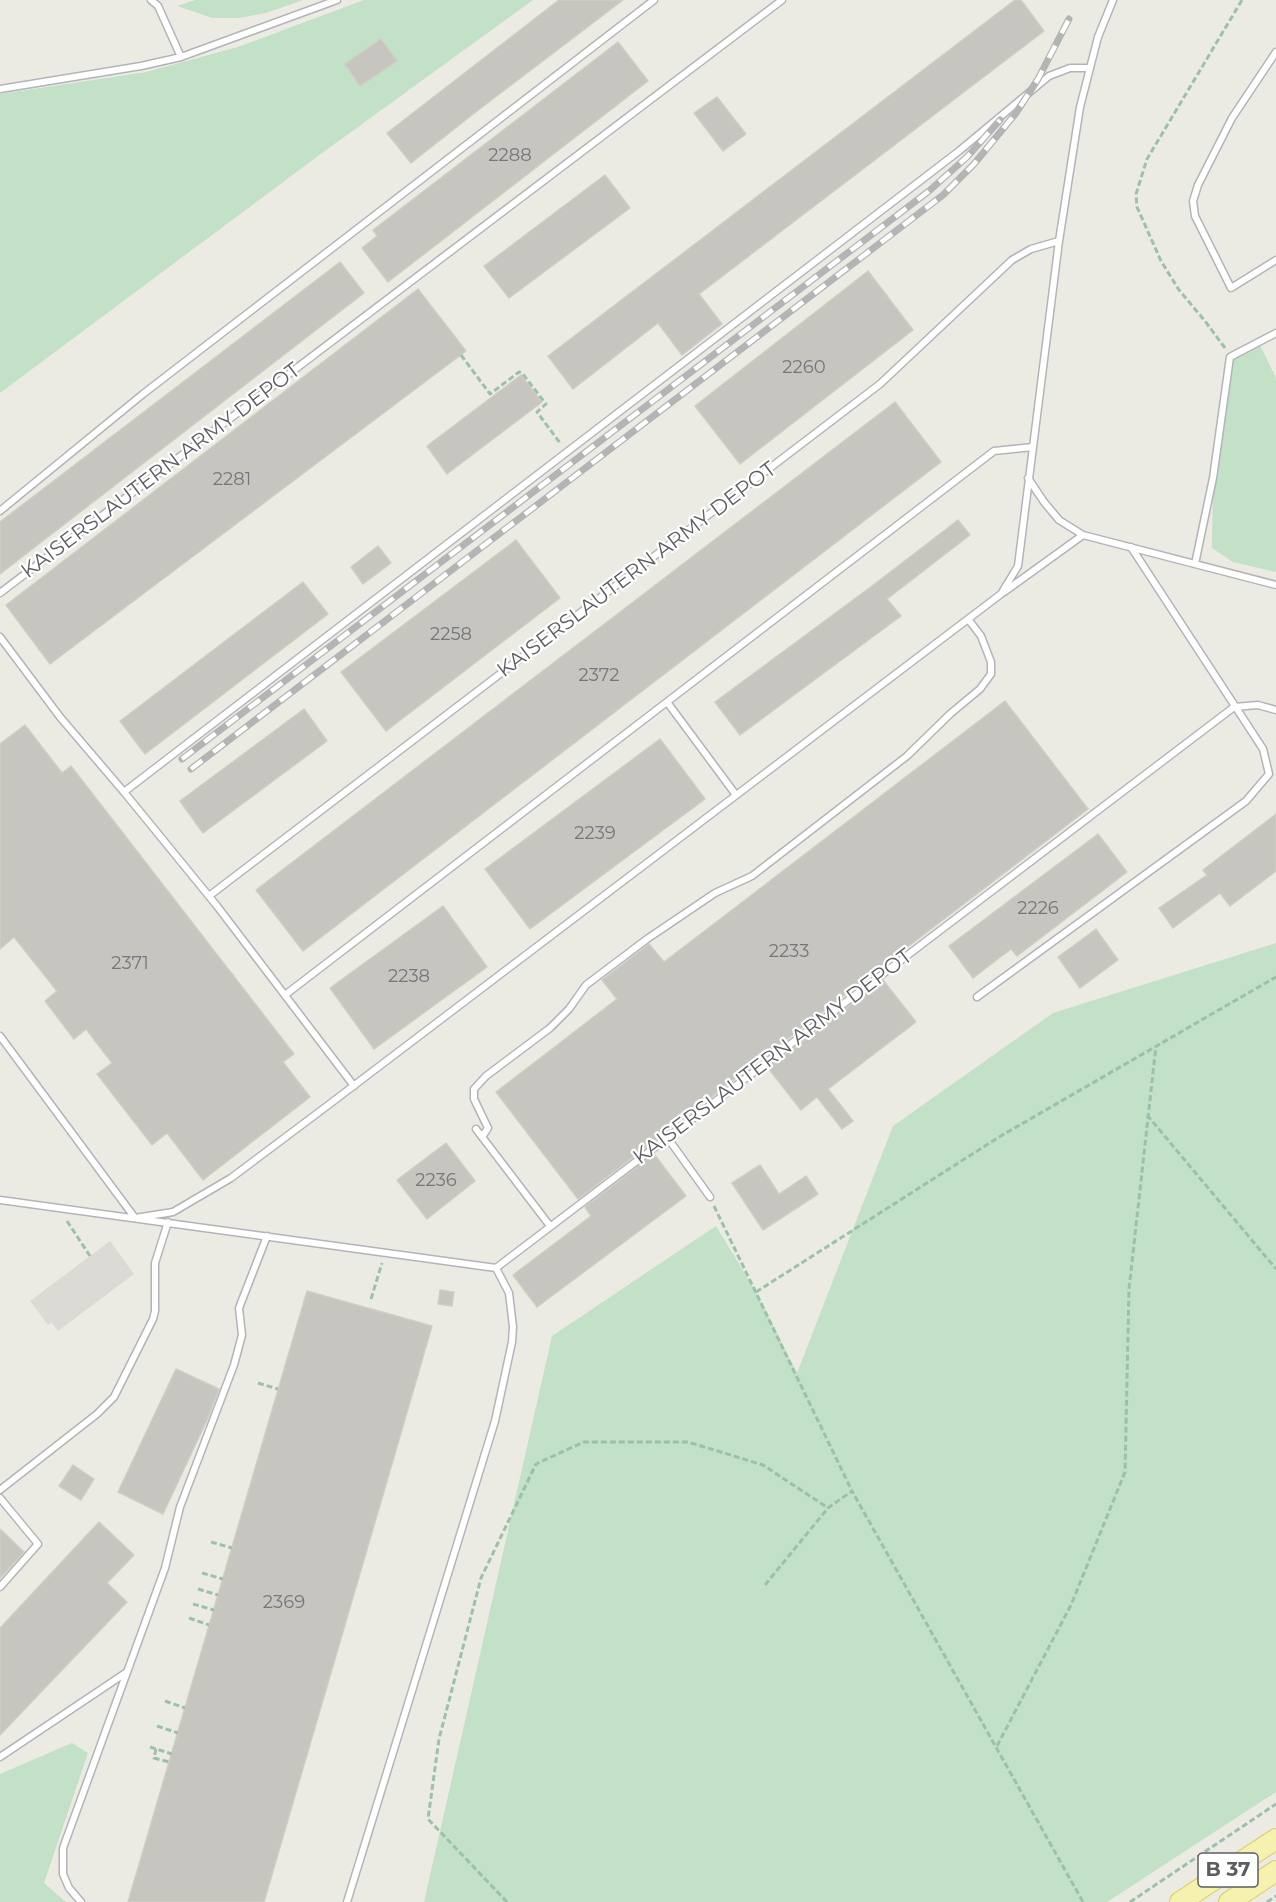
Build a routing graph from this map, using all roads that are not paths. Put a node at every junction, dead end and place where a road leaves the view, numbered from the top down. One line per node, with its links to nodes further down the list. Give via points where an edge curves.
1 (151, 0): 7 (lane, via 158,6)
2 (337, 0): 7 (lane)
3 (654, 0): 15 (lane, via 143,394)
4 (782, 0): 20 (lane, KAISERSLAUTERN ARMY DEPOT)
5 (1113, 0): 8 (lane)
6 (1276, 52): 11 (lane, via 1232,118 1193,201 1196,216 1231,288)
7 (181, 57): 9 (lane)
8 (1089, 68): 10 (lane); 27 (lane, via 1070,68 1049,76 959,151)
9 (0, 89)
10 (1059, 241): 13 (lane); 29 (lane, KAISERSLAUTERN ARMY DEPOT, via 1030,249 1012,260 880,384)
11 (1276, 260)
12 (1276, 333): 18 (lane, via 1230,357 1213,478)
13 (1033, 447): 14 (lane); 24 (lane, via 994,452)
14 (1028, 478): 16 (lane, via 1059,520); 21 (lane, via 1018,566)
15 (0, 511)
16 (1083, 535): 17 (lane); 21 (lane)
17 (1131, 548): 18 (lane); 25 (lane)
18 (1195, 564): 19 (lane)
19 (1276, 585)
20 (0, 593)
21 (1001, 594): 22 (lane)
22 (968, 619): 28 (lane); 35 (lane, via 981,636 991,662 991,674 980,689 907,756 752,876 715,893 586,985 550,1028 474,1089 474,1099 488,1128)
23 (0, 637): 27 (lane, via 60,717)
24 (667, 702): 28 (lane); 30 (lane)
25 (1234, 707): 26 (lane, via 1258,705); 31 (lane, via 1263,749 1269,774 1246,801); 36 (lane, KAISERSLAUTERN ARMY DEPOT)
26 (1276, 710)
27 (124, 792): 29 (lane)
28 (736, 795): 33 (lane)
29 (209, 897): 30 (lane)
30 (285, 995): 33 (lane)
31 (977, 997)
32 (0, 1036): 39 (lane)
33 (354, 1086): 39 (lane, via 231,1178 173,1212)
34 (476, 1129): 35 (lane)
35 (482, 1137): 41 (lane)
36 (668, 1137): 37 (lane); 41 (lane, KAISERSLAUTERN ARMY DEPOT)
37 (710, 1197)
38 (0, 1200): 39 (lane)
39 (135, 1218): 40 (lane)
40 (168, 1222): 42 (lane); 44 (lane, via 155,1263 153,1319 114,1397)
41 (550, 1226): 43 (lane, KAISERSLAUTERN ARMY DEPOT)
42 (267, 1236): 43 (lane); 47 (lane, via 239,1308 242,1335 234,1365 180,1507 165,1568)
43 (496, 1268): 52 (lane, via 509,1293 513,1320 497,1411)
44 (0, 1490)
45 (0, 1497): 46 (lane, via 38,1544)
46 (0, 1587)
47 (127, 1672): 48 (lane); 51 (lane, via 63,1848 63,1874)
48 (0, 1756)
49 (1276, 1839): 53 (main road, B 37)
50 (1276, 1871): 54 (main road, B 37)
51 (81, 1902)
52 (346, 1902)
53 (1180, 1902)
54 (1229, 1902)

